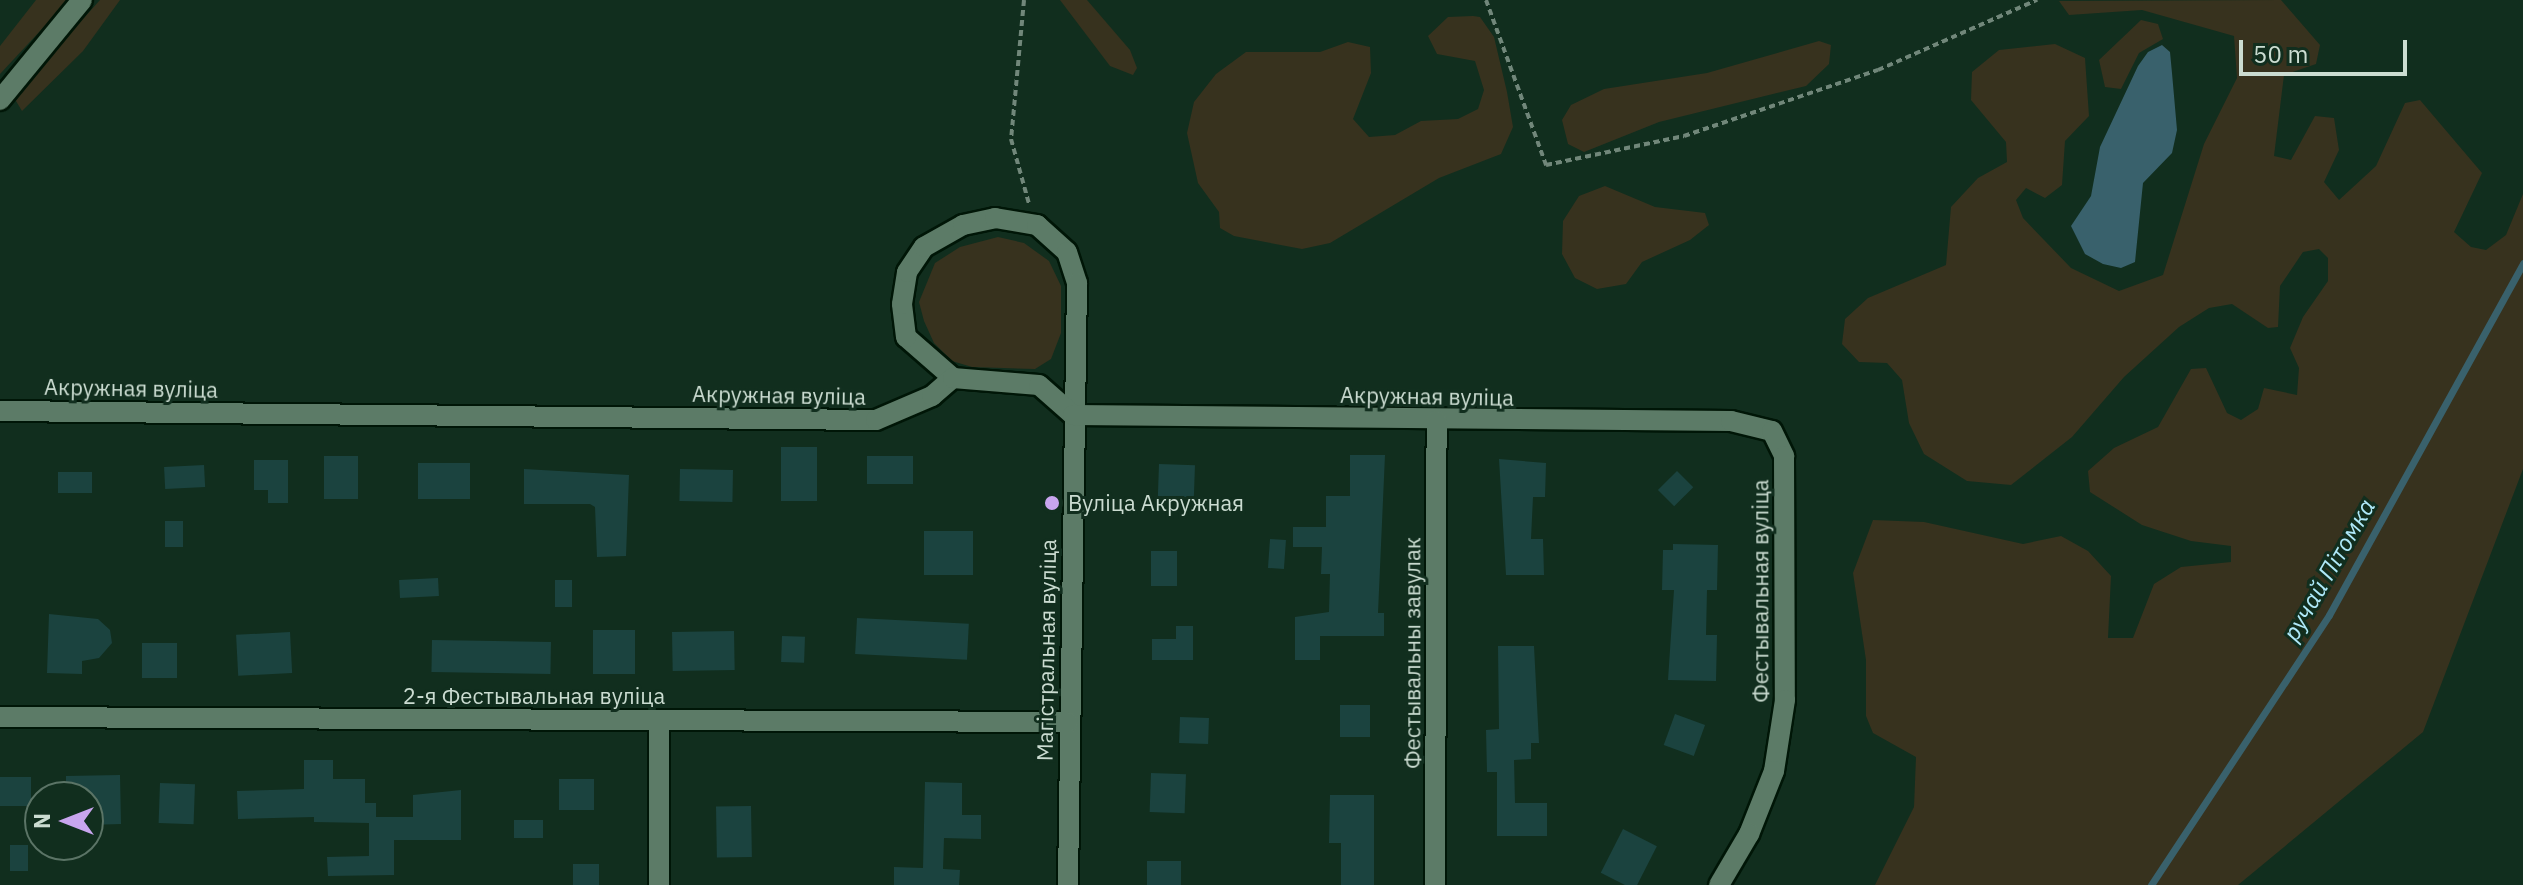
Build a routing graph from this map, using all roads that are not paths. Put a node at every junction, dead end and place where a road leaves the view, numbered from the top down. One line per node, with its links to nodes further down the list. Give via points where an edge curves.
1 (82, 0): 2 (street)
2 (0, 100)
3 (953, 378): 4 (street, Акружная вуліца, via 932,396 876,420); 5 (street, via 1039,385); 5 (street, Магістральная вуліца, via 906,337 902,304 907,272 924,247 963,225 995,218 1037,225 1067,252 1077,283)
4 (0, 411)
5 (1073, 415): 6 (street, Акружная вуліца); 10 (street, Магістральная вуліца)
6 (1437, 421): 7 (street, Акружная вуліца, via 1731,421); 13 (street, Фестывальны завулак)
7 (1772, 431): 14 (street, Фестывальная вуліца, via 1784,456 1785,700 1774,771 1749,834)
8 (0, 717): 9 (street, 2-я Фестывальная вуліца)
9 (659, 721): 10 (street, 2-я Фестывальная вуліца); 11 (street)
10 (1068, 722): 12 (street, Магістральная вуліца)
11 (659, 885)
12 (1068, 885)
13 (1435, 885)
14 (1719, 885)

